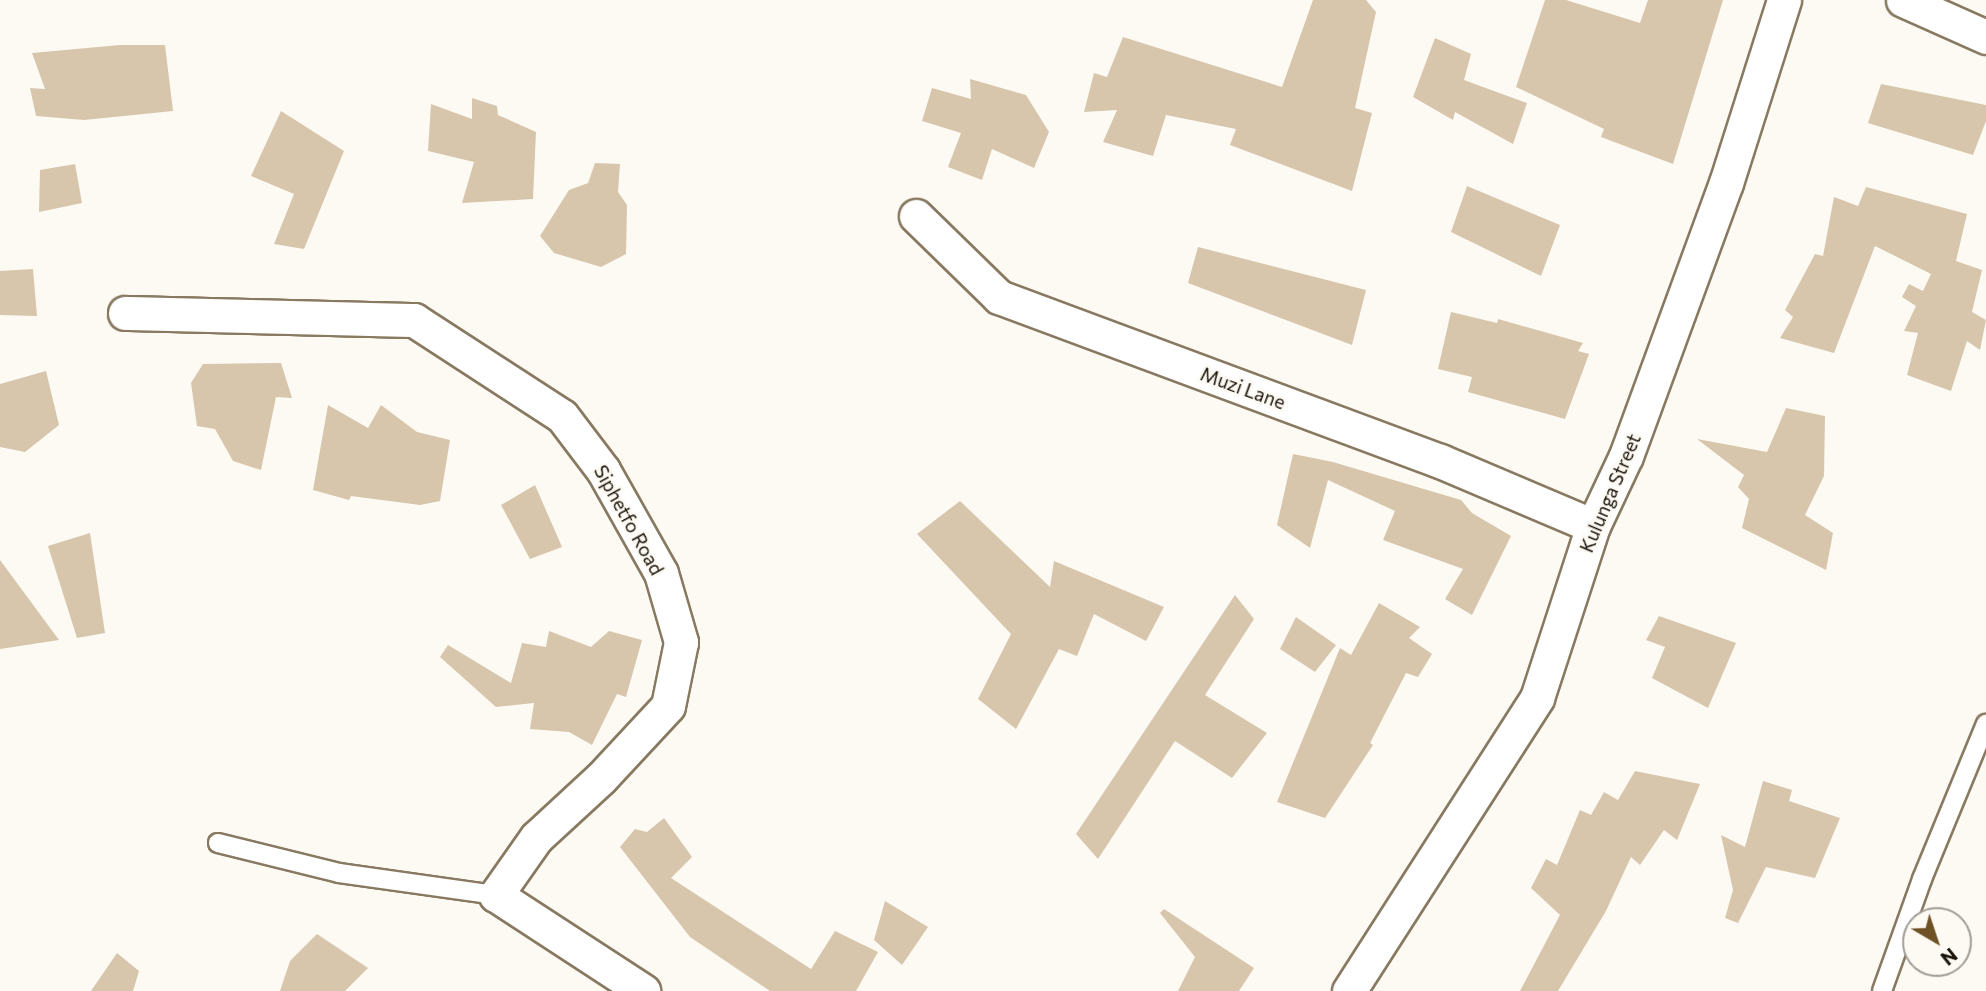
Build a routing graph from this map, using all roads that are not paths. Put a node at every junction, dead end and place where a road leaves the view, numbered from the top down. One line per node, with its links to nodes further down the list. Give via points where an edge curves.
1 (1784, 0): 6 (street, Kulunga Street, via 1726,183 1626,456)
2 (1903, 0): 3 (street)
3 (1986, 37)
4 (916, 216): 6 (street, Muzi Lane, via 999,297 1440,461)
5 (125, 313): 9 (street, Siphetfo Road, via 414,320 562,416 603,470 661,573 681,642 668,705 601,778 536,838)
6 (1593, 526): 11 (street, Kulunga Street, via 1537,698)
7 (1986, 724): 12 (lane)
8 (218, 844): 9 (lane, via 339,873)
9 (496, 895): 10 (street)
10 (643, 991)
11 (1349, 991)
12 (1882, 991)

